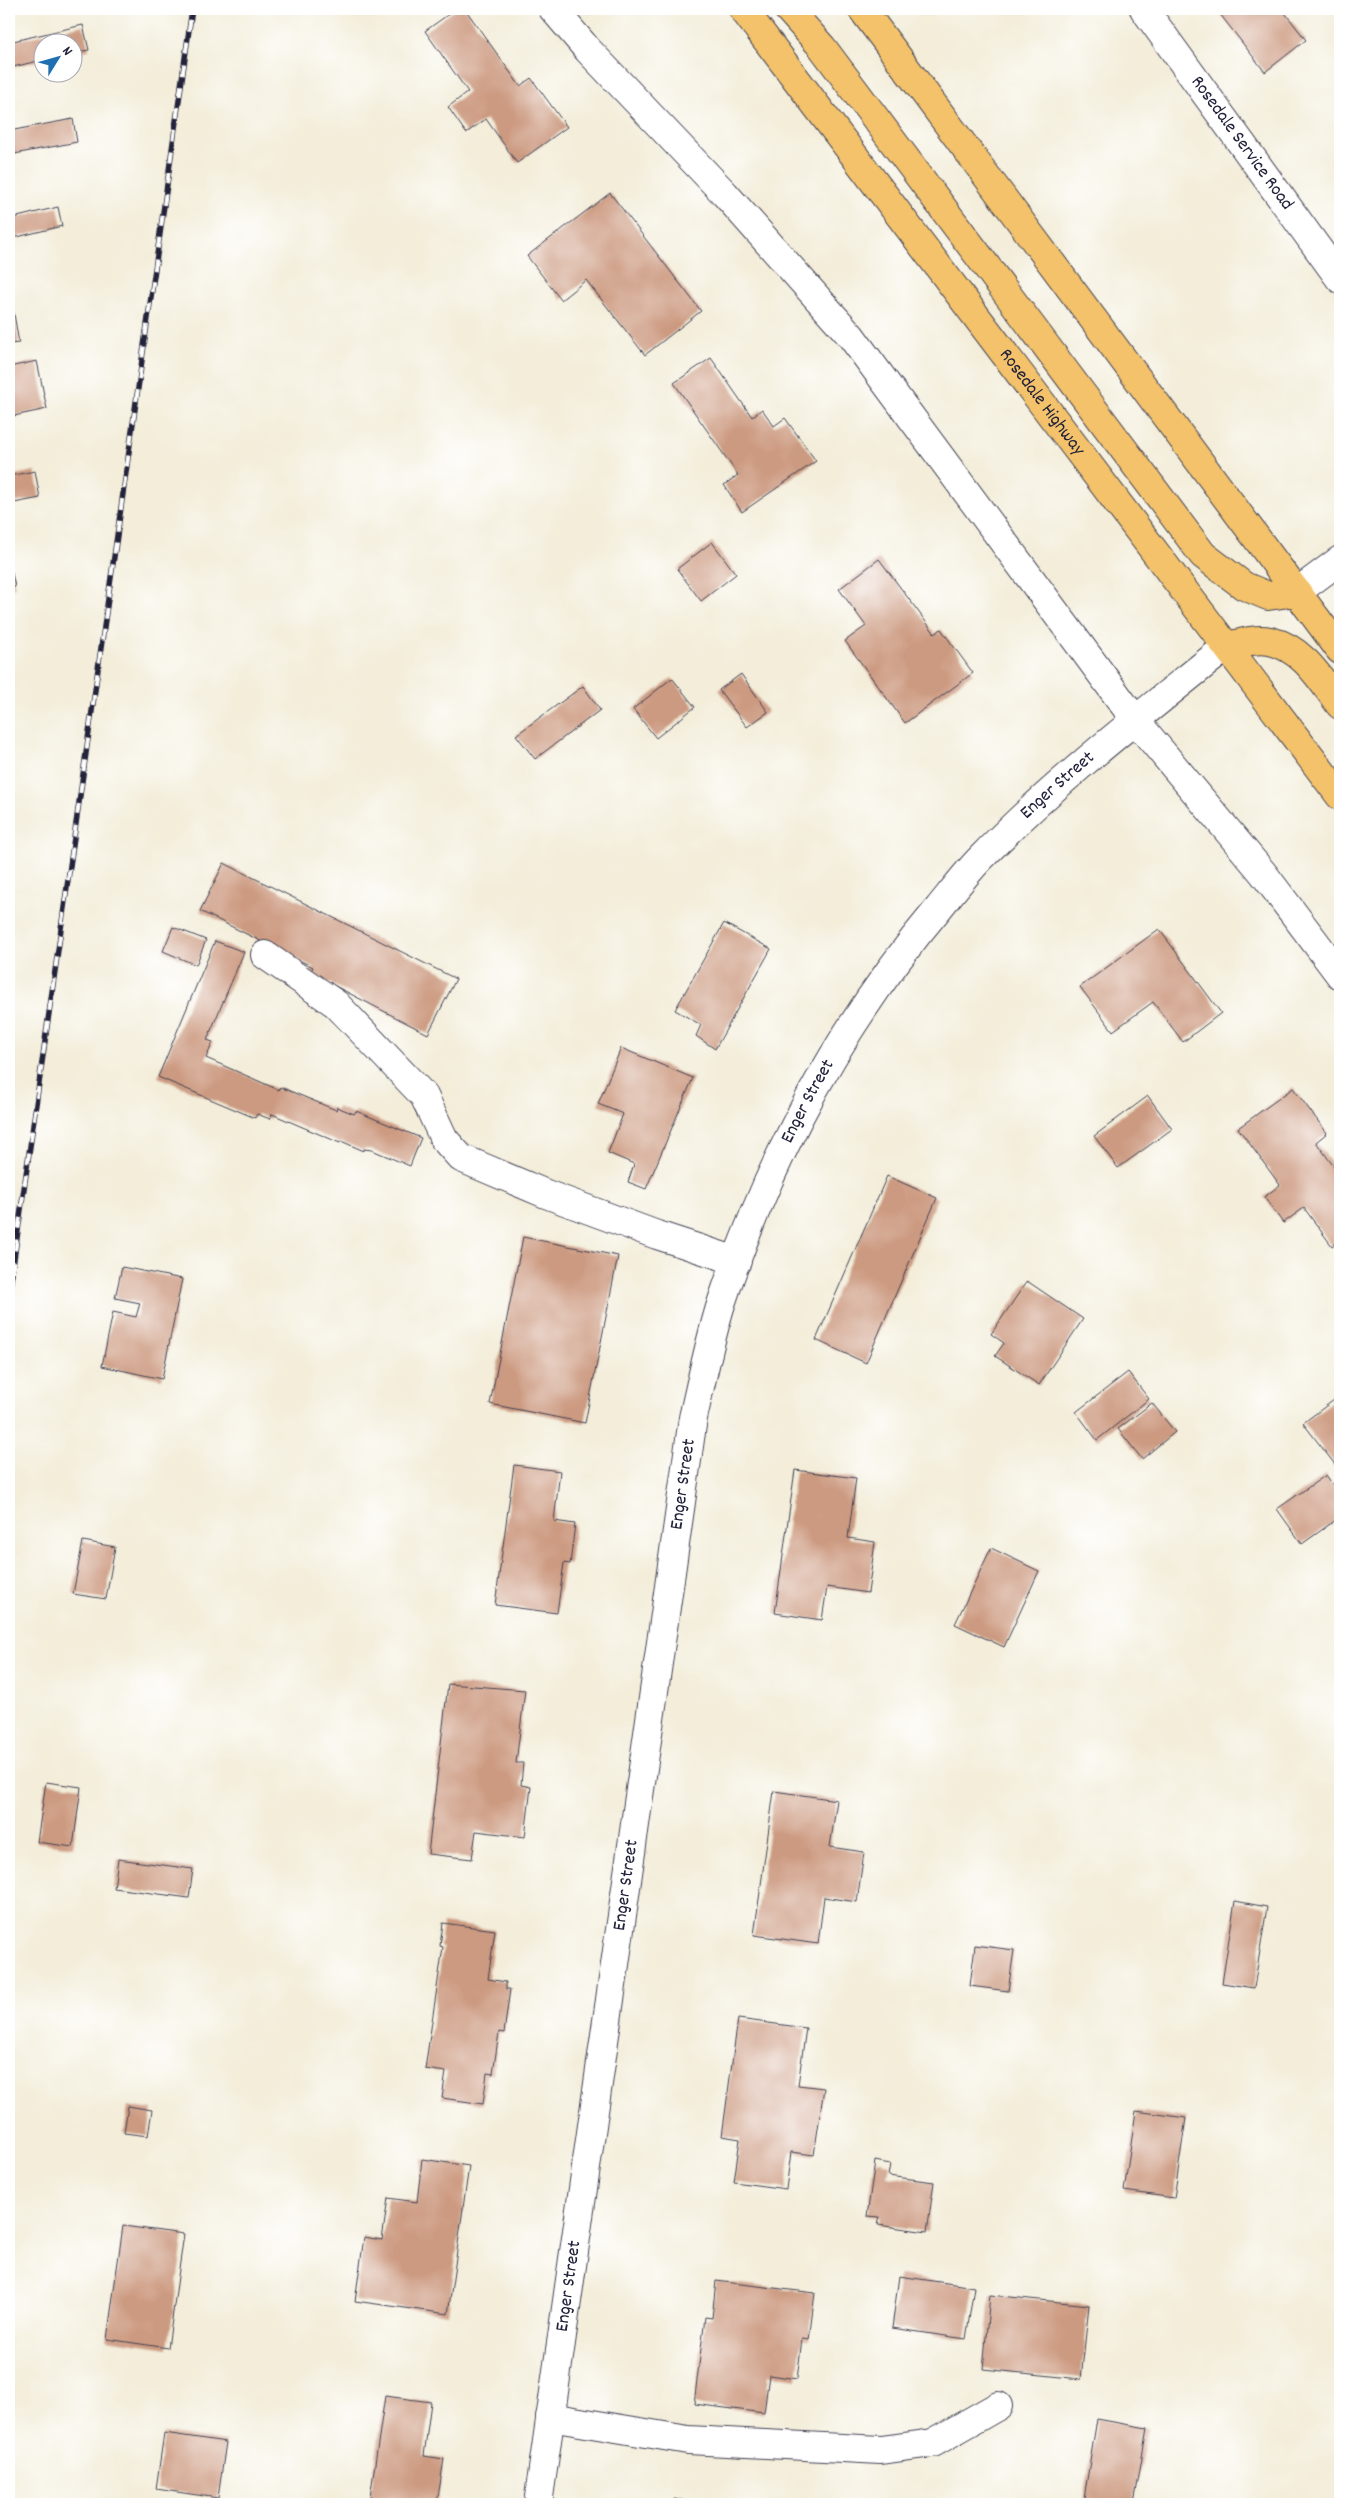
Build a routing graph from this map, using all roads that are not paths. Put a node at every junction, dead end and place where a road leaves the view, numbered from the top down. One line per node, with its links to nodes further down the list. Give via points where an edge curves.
1 (553, 9): 12 (street, via 725,194 851,336)
2 (743, 9): 9 (main road, Rosedale Highway)
3 (788, 9): 8 (main road, via 822,47 1203,555 1244,586 1268,596)
4 (862, 9): 8 (main road)
5 (1144, 9): 6 (street, Rosedale Service Road)
6 (1340, 279)
7 (1340, 560): 8 (street)
8 (1297, 592): 10 (main road)
9 (1227, 646): 11 (main road, via 1269,640 1292,650 1309,664); 12 (street, Enger Street); 13 (main road, Rosedale Highway)
10 (1340, 650)
11 (1340, 705)
12 (1136, 721): 15 (street, via 1262,873); 16 (street, Enger Street, via 1048,794 977,862 901,953 845,1034 796,1120 755,1210)
13 (1340, 796)
14 (266, 955): 16 (street, via 336,1004 363,1032 424,1096 444,1139 461,1158 546,1194)
15 (1340, 976)
16 (737, 1261): 18 (street, Enger Street, via 722,1303 693,1418)
17 (998, 2406): 18 (street, via 933,2443 881,2450 688,2440)
18 (550, 2417): 19 (street, Enger Street)
19 (538, 2504)

